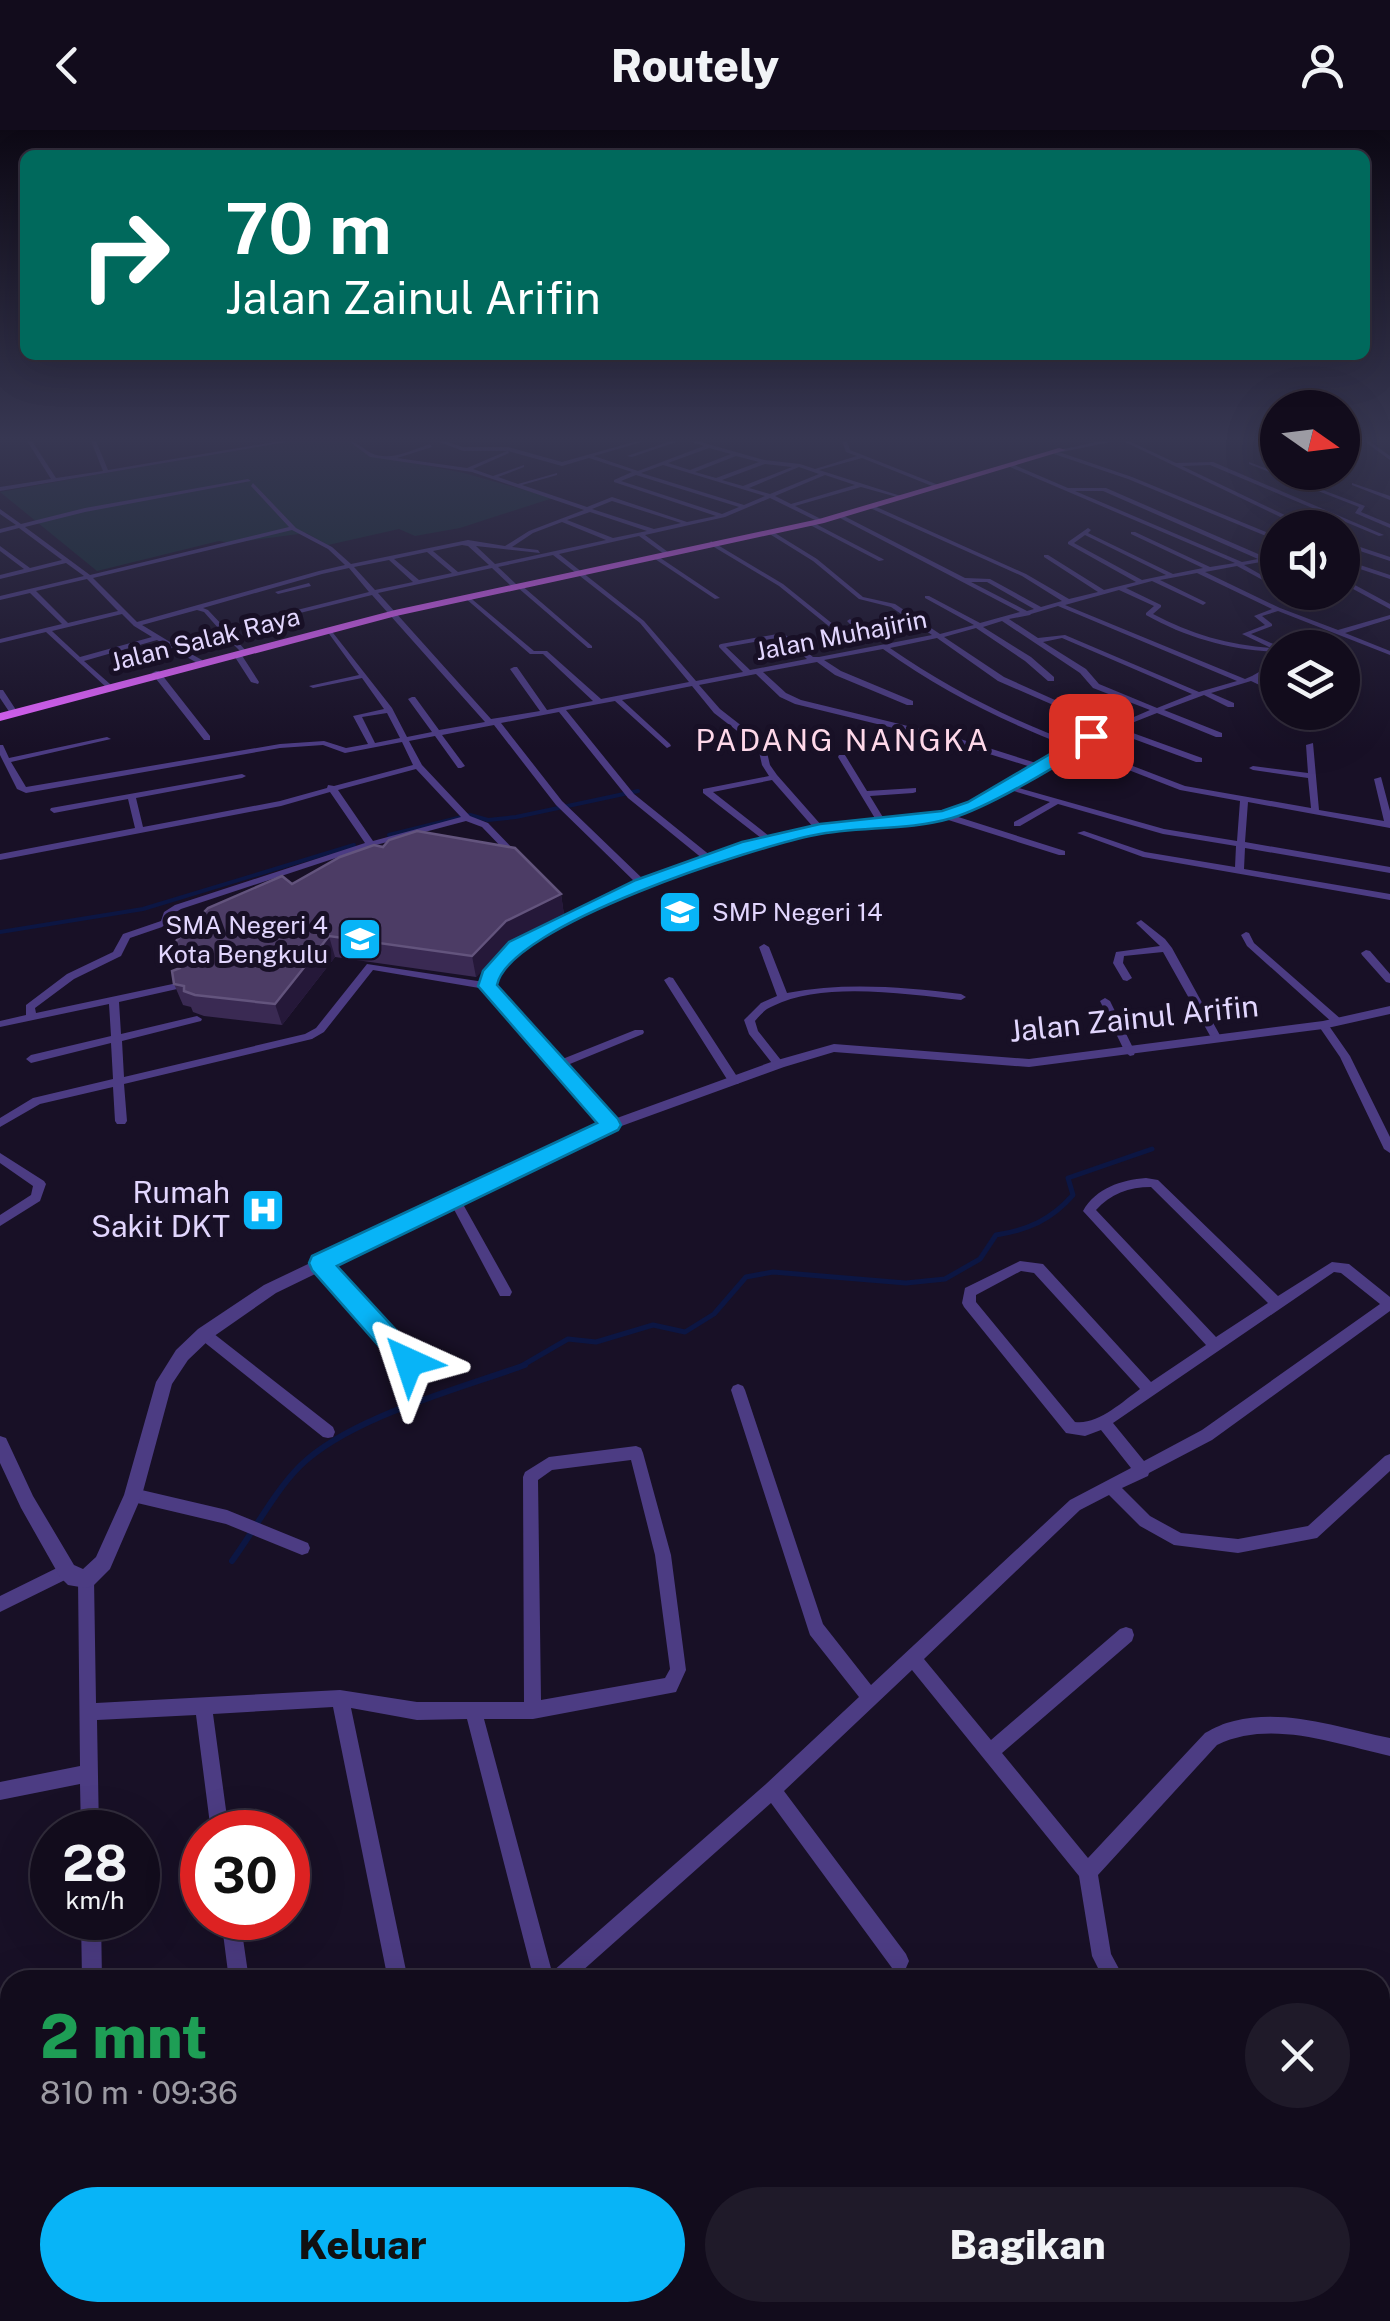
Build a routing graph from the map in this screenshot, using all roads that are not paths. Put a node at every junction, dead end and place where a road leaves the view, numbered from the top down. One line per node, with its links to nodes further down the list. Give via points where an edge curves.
1 (41, 543): 32 (street)
2 (229, 543): 46 (street)
3 (322, 543): 35 (street)
4 (462, 543): 24 (street)
5 (469, 543): 36 (street)
6 (476, 543): 23 (street)
7 (515, 543): 23 (street)
8 (591, 543): 25 (street)
9 (649, 543): 26 (street)
10 (710, 543): 26 (main road, Jalan Salak Raya)
11 (711, 543): 91 (street, via 780,584 843,636)
12 (788, 543): 92 (street, via 861,598 893,605)
13 (853, 543): 31 (street)
14 (893, 543): 50 (street)
15 (954, 543): 68 (street)
16 (1071, 543): 52 (street)
17 (1107, 543): 43 (street)
18 (1155, 543): 38 (street)
19 (1193, 543): 34 (street)
20 (1226, 543): 29 (street)
21 (1343, 543): 30 (street)
22 (0, 548): 39 (street)
23 (508, 548): 25 (street)
24 (428, 550): 28 (street); 42 (street)
25 (549, 552): 36 (street); 41 (street)
26 (660, 554): 41 (main road, Jalan Salak Raya); 66 (street)
27 (1046, 556): 61 (street)
28 (390, 558): 35 (street); 51 (street)
29 (1260, 558)
30 (1390, 559)
31 (882, 560)
32 (67, 561): 39 (street); 46 (street)
33 (1260, 561): 34 (street, Jalan Muhajirin)
34 (1240, 564): 38 (street, Jalan Muhajirin); 44 (street)
35 (350, 566): 47 (street); 60 (street)
36 (493, 566): 42 (street); 54 (street)
37 (1360, 567): 49 (street)
38 (1207, 568): 40 (street, Jalan Muhajirin)
39 (30, 570): 45 (street)
40 (1196, 570): 43 (street, Jalan Muhajirin); 67 (street)
41 (578, 572): 54 (main road, Jalan Salak Raya); 115 (street, via 642,622)
42 (457, 574): 51 (street)
43 (1171, 575): 48 (street, Jalan Muhajirin)
44 (1260, 576)
45 (0, 577)
46 (89, 577): 59 (street); 77 (street)
47 (304, 577): 73 (street); 73 (street, via 311,588)
48 (1153, 579): 52 (street, Jalan Muhajirin); 71 (street)
49 (1390, 579): 53 (street)
50 (964, 580): 74 (street, via 988,580); 79 (street)
51 (418, 582): 60 (street)
52 (1141, 582): 55 (street, Jalan Muhajirin)
53 (1380, 584)
54 (516, 585): 62 (main road, Jalan Salak Raya); 99 (street)
55 (1120, 588): 61 (street, Jalan Muhajirin); 101 (street, via 1159,606 1148,614 1172,627)
56 (1360, 588): 57 (street)
57 (1370, 588)
58 (1360, 589): 72 (street)
59 (32, 590): 65 (street); 84 (street)
60 (374, 592): 69 (street); 78 (street)
61 (1103, 592): 68 (street, Jalan Muhajirin)
62 (466, 596): 78 (main road, Jalan Salak Raya); 123 (street, via 532,654 545,652)
63 (927, 596): 85 (street)
64 (322, 597): 69 (street)
65 (0, 598)
66 (717, 598)
67 (1260, 600)
68 (1068, 602): 70 (street, Jalan Muhajirin)
69 (330, 603): 87 (street)
70 (1058, 604): 74 (street, Jalan Muhajirin); 113 (street)
71 (1203, 604)
72 (1390, 607)
73 (202, 610): 83 (street); 87 (street)
74 (1042, 610): 79 (street, Jalan Muhajirin)
75 (1275, 610): 96 (street, via 1257,616 1270,625 1245,634)
76 (1281, 610): 89 (street)
77 (122, 612): 83 (street); 84 (street)
78 (395, 614): 88 (main road, Jalan Salak Raya); 132 (street)
79 (1028, 614): 81 (street, Jalan Muhajirin)
80 (1390, 616): 90 (street)
81 (1006, 620): 85 (street, Jalan Muhajirin); 94 (street)
82 (850, 621): 91 (street)
83 (136, 625): 93 (street)
84 (67, 626): 86 (street)
85 (979, 627): 92 (street, Jalan Muhajirin); 112 (street)
86 (47, 630): 95 (street); 105 (street)
87 (226, 630): 98 (street); 102 (street)
88 (330, 630): 102 (main road, Jalan Salak Raya); 111 (street)
89 (1333, 630)
90 (1344, 630)
91 (862, 632): 100 (street)
92 (939, 636): 100 (street, Jalan Muhajirin); 133 (street, via 1001,679)
93 (158, 638): 98 (street); 105 (street)
94 (1040, 640): 120 (street, via 1063,636); 126 (street, via 1096,686)
95 (0, 641)
96 (1260, 641)
97 (1360, 641): 103 (street)
98 (169, 644): 106 (street)
99 (590, 647)
100 (882, 647): 104 (street, Jalan Muhajirin); 139 (street, via 953,691)
101 (1260, 649)
102 (240, 653): 106 (main road, Jalan Salak Raya); 114 (street)
103 (1390, 653)
104 (813, 659): 108 (street, Jalan Muhajirin); 108 (street, via 783,635 721,646); 124 (street)
105 (80, 660): 117 (street)
106 (200, 662): 110 (main road, Jalan Salak Raya)
107 (514, 669): 129 (street)
108 (753, 672): 115 (street, Jalan Muhajirin); 149 (street, via 798,702)
109 (1260, 673): 113 (street)
110 (156, 674): 117 (main road, Jalan Salak Raya); 136 (street)
111 (362, 676): 118 (street); 128 (street)
112 (1051, 679)
113 (1248, 680): 116 (street); 120 (street)
114 (255, 682)
115 (693, 684): 121 (street, Jalan Muhajirin); 154 (street, via 760,744)
116 (1260, 685)
117 (107, 686): 130 (main road, Jalan Salak Raya)
118 (313, 686)
119 (0, 692): 130 (street)
120 (1201, 693): 125 (street); 126 (street)
121 (616, 698): 123 (street, Jalan Muhajirin); 142 (street)
122 (412, 699): 134 (street)
123 (598, 702): 127 (street, Jalan Muhajirin)
124 (910, 703)
125 (1232, 705)
126 (1158, 708): 133 (street); 135 (street)
127 (561, 709): 129 (street, Jalan Muhajirin); 182 (street, via 628,793)
128 (389, 710): 138 (street); 141 (street, via 357,716)
129 (545, 712): 132 (street, Jalan Muhajirin)
130 (14, 713): 131 (main road, Jalan Salak Raya)
131 (0, 717)
132 (492, 721): 134 (street, Jalan Muhajirin); 186 (street, via 563,807)
133 (1110, 727): 139 (street); 145 (street)
134 (437, 732): 138 (street, Jalan Muhajirin); 148 (street)
135 (1218, 735)
136 (207, 738)
137 (107, 739): 146 (street)
138 (405, 739): 141 (street, Jalan Muhajirin); 147 (street)
139 (1072, 745): 149 (street); 162 (street, via 1183,788)
140 (1310, 745): 153 (street)
141 (373, 746): 155 (street, Jalan Muhajirin, via 280,746)
142 (667, 746)
143 (0, 748): 146 (street)
144 (842, 757): 160 (street)
145 (1199, 760)
146 (12, 764): 151 (street); 155 (street, Jalan Muhajirin, via 26,790)
147 (418, 766): 158 (street); 167 (street)
148 (461, 766)
149 (1040, 768): 157 (street)
150 (1253, 768): 153 (street)
151 (0, 774)
152 (242, 776): 161 (street)
153 (1310, 776): 166 (street)
154 (774, 777): 173 (street); 176 (street, via 706,792)
155 (97, 779): 164 (street)
156 (1378, 780): 171 (street)
157 (1008, 786): 163 (street); 168 (street)
158 (331, 787): 174 (street); 178 (street)
159 (913, 790): 160 (street)
160 (865, 794): 169 (street)
161 (130, 796): 164 (street); 174 (street)
162 (1244, 799): 166 (street); 177 (street)
163 (1058, 801): 170 (street); 172 (street)
164 (96, 802): 165 (street)
165 (54, 810)
166 (1314, 812): 171 (street)
167 (465, 815): 178 (street); 183 (street, via 485,825)
168 (944, 816): 169 (street); 180 (street)
169 (882, 823): 173 (street)
170 (1017, 824)
171 (1390, 825)
172 (1149, 828): 177 (street); 179 (street)
173 (820, 829): 176 (street)
174 (140, 831): 181 (street)
175 (1081, 834): 179 (street)
176 (767, 840): 182 (street)
177 (1240, 842): 184 (street); 185 (street)
178 (374, 848): 205 (street, via 178,907 165,923 126,936 117,954 47,992 30,1007)
179 (1136, 852): 184 (street)
180 (1062, 853)
181 (0, 857)
182 (709, 858): 186 (street)
183 (523, 864)
184 (1239, 869): 187 (street)
185 (1390, 870)
186 (642, 884): 189 (street)
187 (1390, 897)
188 (561, 902): 189 (street)
189 (574, 914): 199 (street, via 516,946)
190 (1140, 923): 193 (street)
191 (1246, 935): 208 (street)
192 (764, 946): 201 (street)
193 (1167, 948): 195 (street, via 1120,954); 210 (street)
194 (1366, 953): 197 (street)
195 (1127, 978)
196 (669, 980): 216 (street)
197 (1390, 980)
198 (182, 985): 202 (street)
199 (488, 986): 214 (street); 217 (street, via 371,966 308,1037)
200 (961, 997): 201 (street, via 860,988)
201 (783, 998): 215 (street, via 749,1020)
202 (114, 1001): 205 (street); 211 (street)
203 (1106, 1001): 212 (street)
204 (1390, 1010): 208 (street, Jalan Zainul Arifin)
205 (32, 1018): 207 (street)
206 (197, 1019): 211 (street)
207 (0, 1024)
208 (1331, 1024): 210 (street, Jalan Zainul Arifin); 221 (street)
209 (639, 1032): 214 (street)
210 (1218, 1039): 212 (street, Jalan Zainul Arifin)
211 (116, 1041): 213 (street); 217 (street)
212 (1130, 1052): 215 (street, Jalan Zainul Arifin, via 1029,1063 834,1048)
213 (31, 1059)
214 (557, 1064): 220 (street)
215 (779, 1064): 216 (street, Jalan Zainul Arifin)
216 (734, 1081): 220 (street, Jalan Zainul Arifin)
217 (119, 1083): 218 (street); 219 (street, via 38,1101)
218 (121, 1121)
219 (0, 1122)
220 (611, 1125): 223 (street, Jalan Zainul Arifin)
221 (1390, 1148)
222 (0, 1157): 224 (street, via 40,1184 36,1198)
223 (454, 1200): 225 (street, Jalan Zainul Arifin); 226 (street)
224 (0, 1221)
225 (321, 1263): 229 (street, Jalan Zainul Arifin); 231 (street)
226 (505, 1292)
227 (1277, 1303): 228 (street, via 1338,1266); 230 (street); 230 (street, via 1154,1183 1141,1181 1095,1200 1089,1211)
228 (1390, 1304): 238 (street, via 1207,1435)
229 (204, 1334): 235 (street); 240 (street, Jalan Zainul Arifin, via 164,1382)
230 (1216, 1345): 233 (street)
231 (409, 1362)
232 (738, 1390): 247 (street, via 816,1629)
233 (1149, 1390): 234 (street); 234 (street, via 1038,1268 1020,1266 970,1292 969,1304 1070,1428)
234 (1103, 1422): 238 (street)
235 (328, 1432)
236 (0, 1444): 242 (street)
237 (1390, 1461): 239 (street, via 1312,1533 1238,1546 1179,1540 1145,1521)
238 (1143, 1470): 239 (street)
239 (1110, 1486): 246 (street, via 1076,1505)
240 (133, 1495): 241 (street, via 228,1517); 243 (street, Jalan Zainul Arifin, via 103,1564)
241 (302, 1548)
242 (67, 1571): 243 (street); 244 (street)
243 (86, 1578): 251 (street)
244 (0, 1604)
245 (1126, 1635): 254 (street)
246 (914, 1660): 247 (street); 254 (street)
247 (869, 1696): 256 (street)
248 (340, 1698): 249 (street); 252 (street, via 417,1712); 266 (street)
249 (204, 1705): 251 (street); 259 (street)
250 (533, 1710): 250 (street, via 670,1686 677,1677 663,1555 636,1453 549,1464 530,1477); 252 (street)
251 (91, 1712): 255 (street)
252 (474, 1712): 267 (street)
253 (1390, 1747): 260 (street, via 1270,1724 1227,1729)
254 (990, 1753): 260 (street)
255 (90, 1772): 257 (street); 258 (street)
256 (772, 1790): 263 (street); 268 (street)
257 (0, 1791)
258 (90, 1810)
259 (217, 1810)
260 (1088, 1872): 269 (street)
261 (91, 1940): 264 (street)
262 (234, 1940): 265 (street)
263 (899, 1961)
264 (92, 1970)
265 (238, 1970)
266 (396, 1970)
267 (541, 1970)
268 (569, 1970)
269 (1110, 1970)

